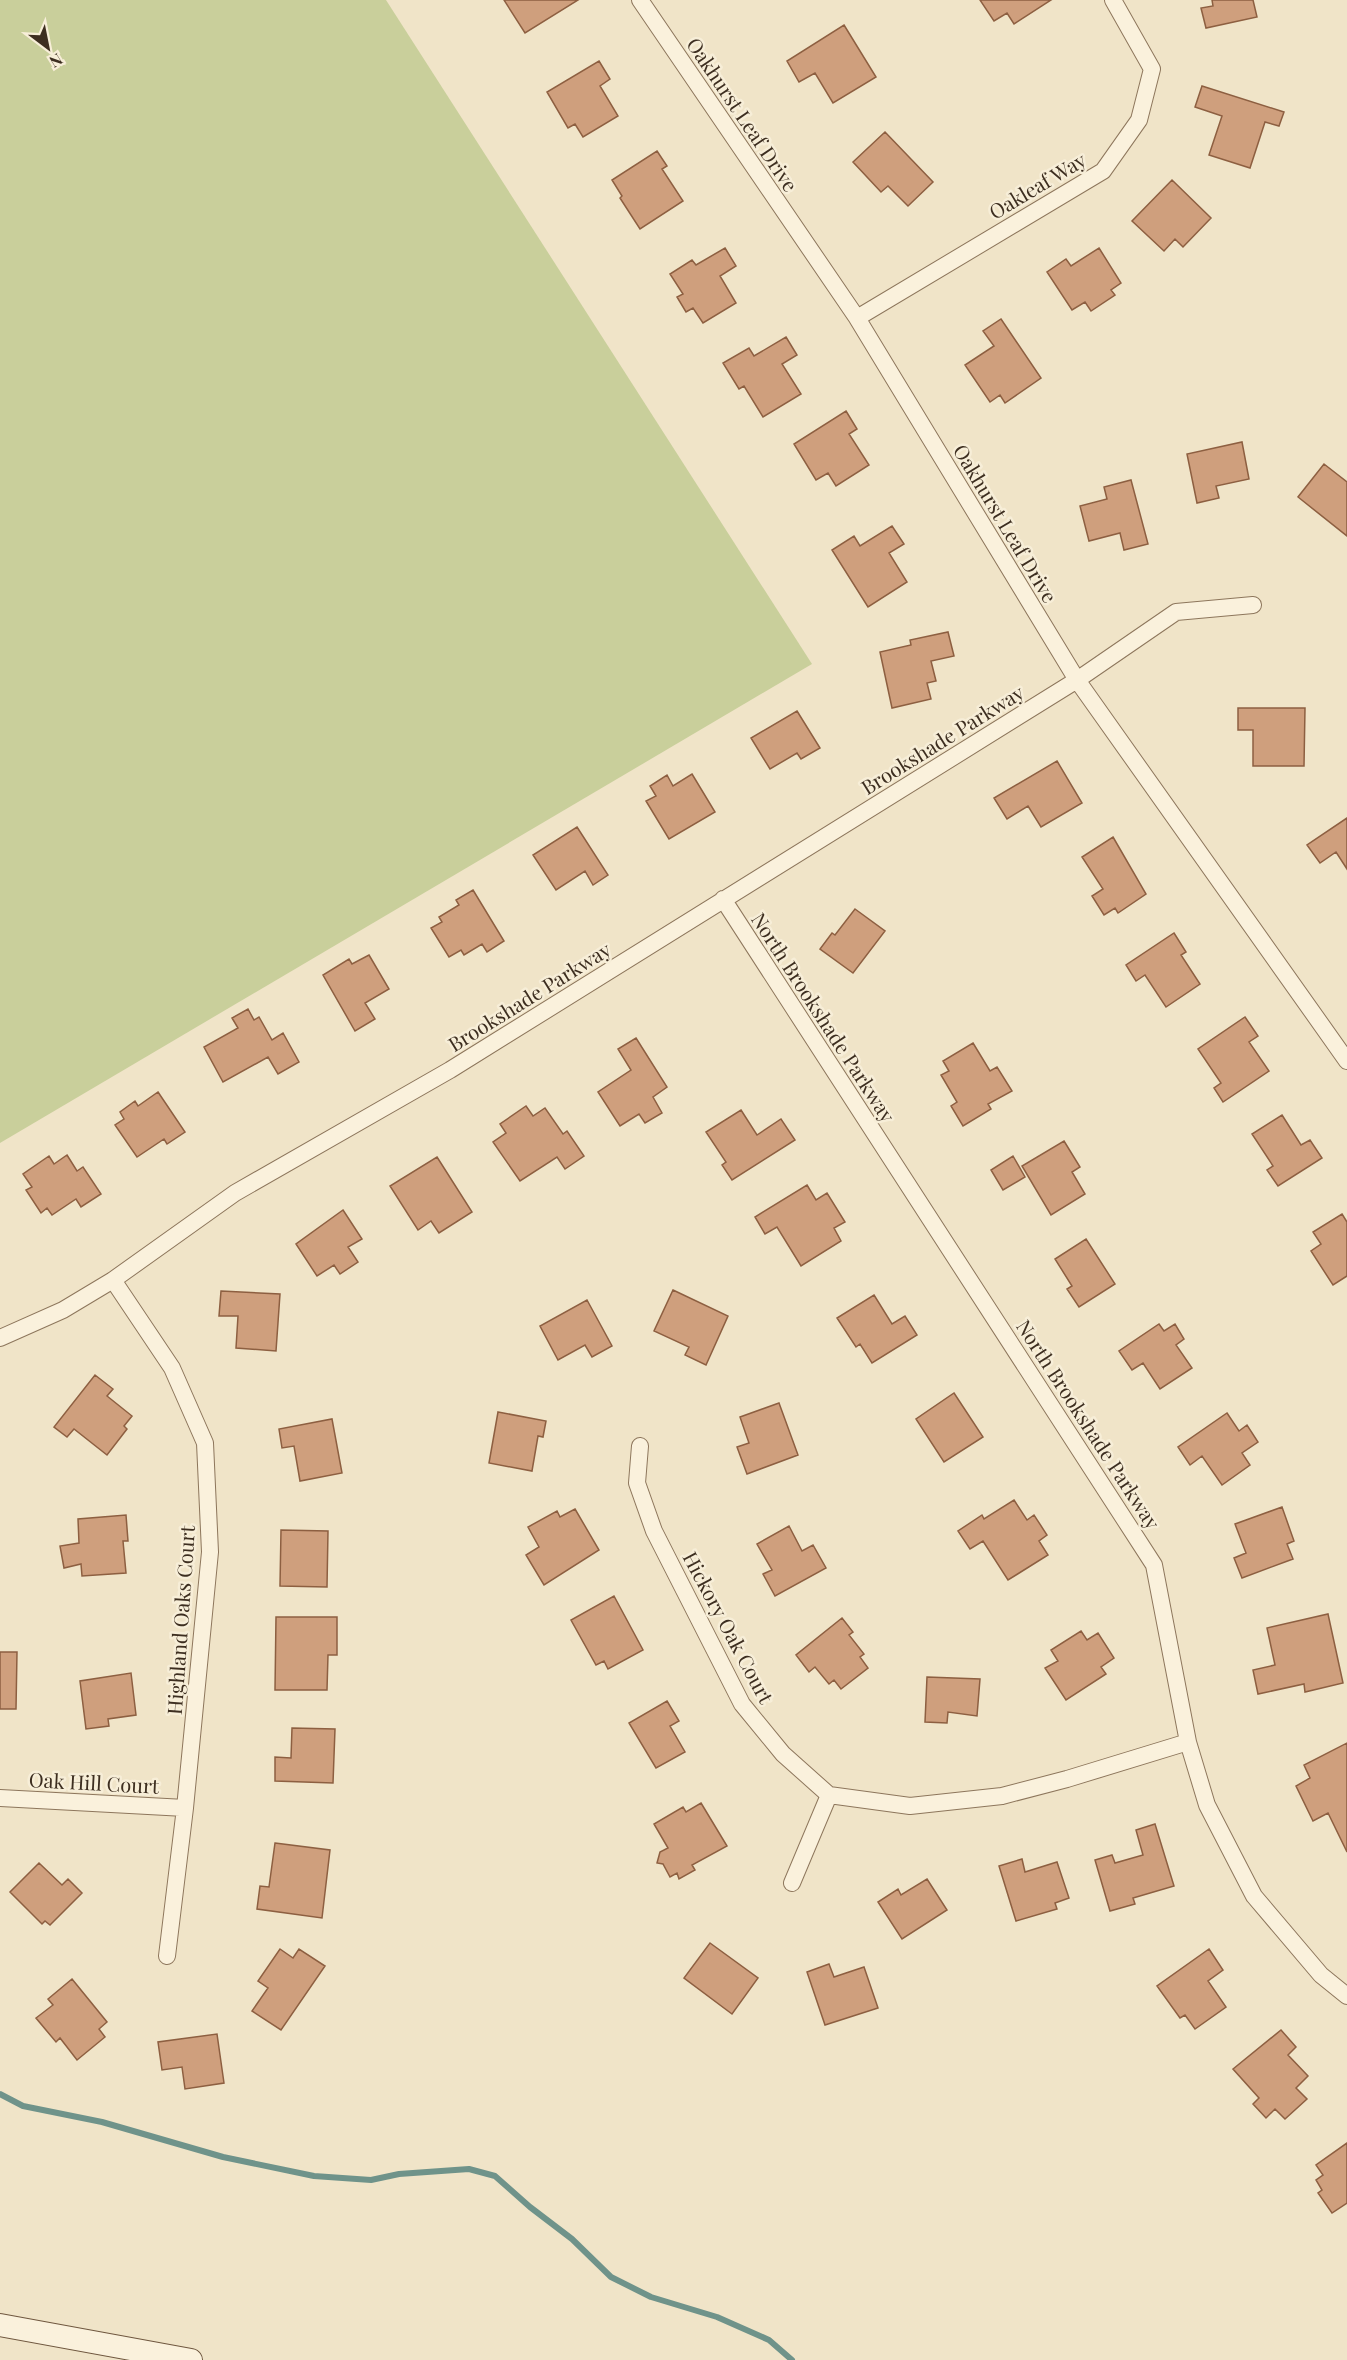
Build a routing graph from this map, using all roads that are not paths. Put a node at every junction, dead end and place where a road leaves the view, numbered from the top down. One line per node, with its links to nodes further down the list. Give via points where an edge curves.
1 (640, 0): 3 (street, Oakhurst Leaf Drive)
2 (1113, 0): 3 (street, Oakleaf Way, via 1152,69 1139,120 1103,171)
3 (857, 318): 5 (street, Oakhurst Leaf Drive)
4 (1253, 605): 5 (street, Brookshade Parkway, via 1176,612)
5 (1077, 680): 6 (street, Brookshade Parkway); 7 (street, Oakhurst Leaf Drive)
6 (723, 899): 8 (street, Brookshade Parkway, via 450,1070 235,1193); 11 (street, North Brookshade Parkway, via 1155,1564)
7 (1347, 1061)
8 (113, 1280): 9 (street, Brookshade Parkway, via 63,1310); 14 (street, Highland Oaks Court, via 172,1368 205,1443 210,1552)
9 (0, 1338)
10 (640, 1446): 12 (street, Hickory Oak Court, via 637,1484 654,1531 742,1704 783,1754)
11 (1188, 1742): 12 (street, via 1002,1796 910,1806); 17 (street, North Brookshade Parkway, via 1207,1805 1254,1896 1321,1975)
12 (829, 1795): 15 (street)
13 (0, 1798): 14 (street, Oak Hill Court)
14 (185, 1808): 16 (street, Highland Oaks Court)
15 (792, 1883)
16 (167, 1956)
17 (1347, 1996)
18 (0, 2325): 19 (street)
19 (180, 2359)

